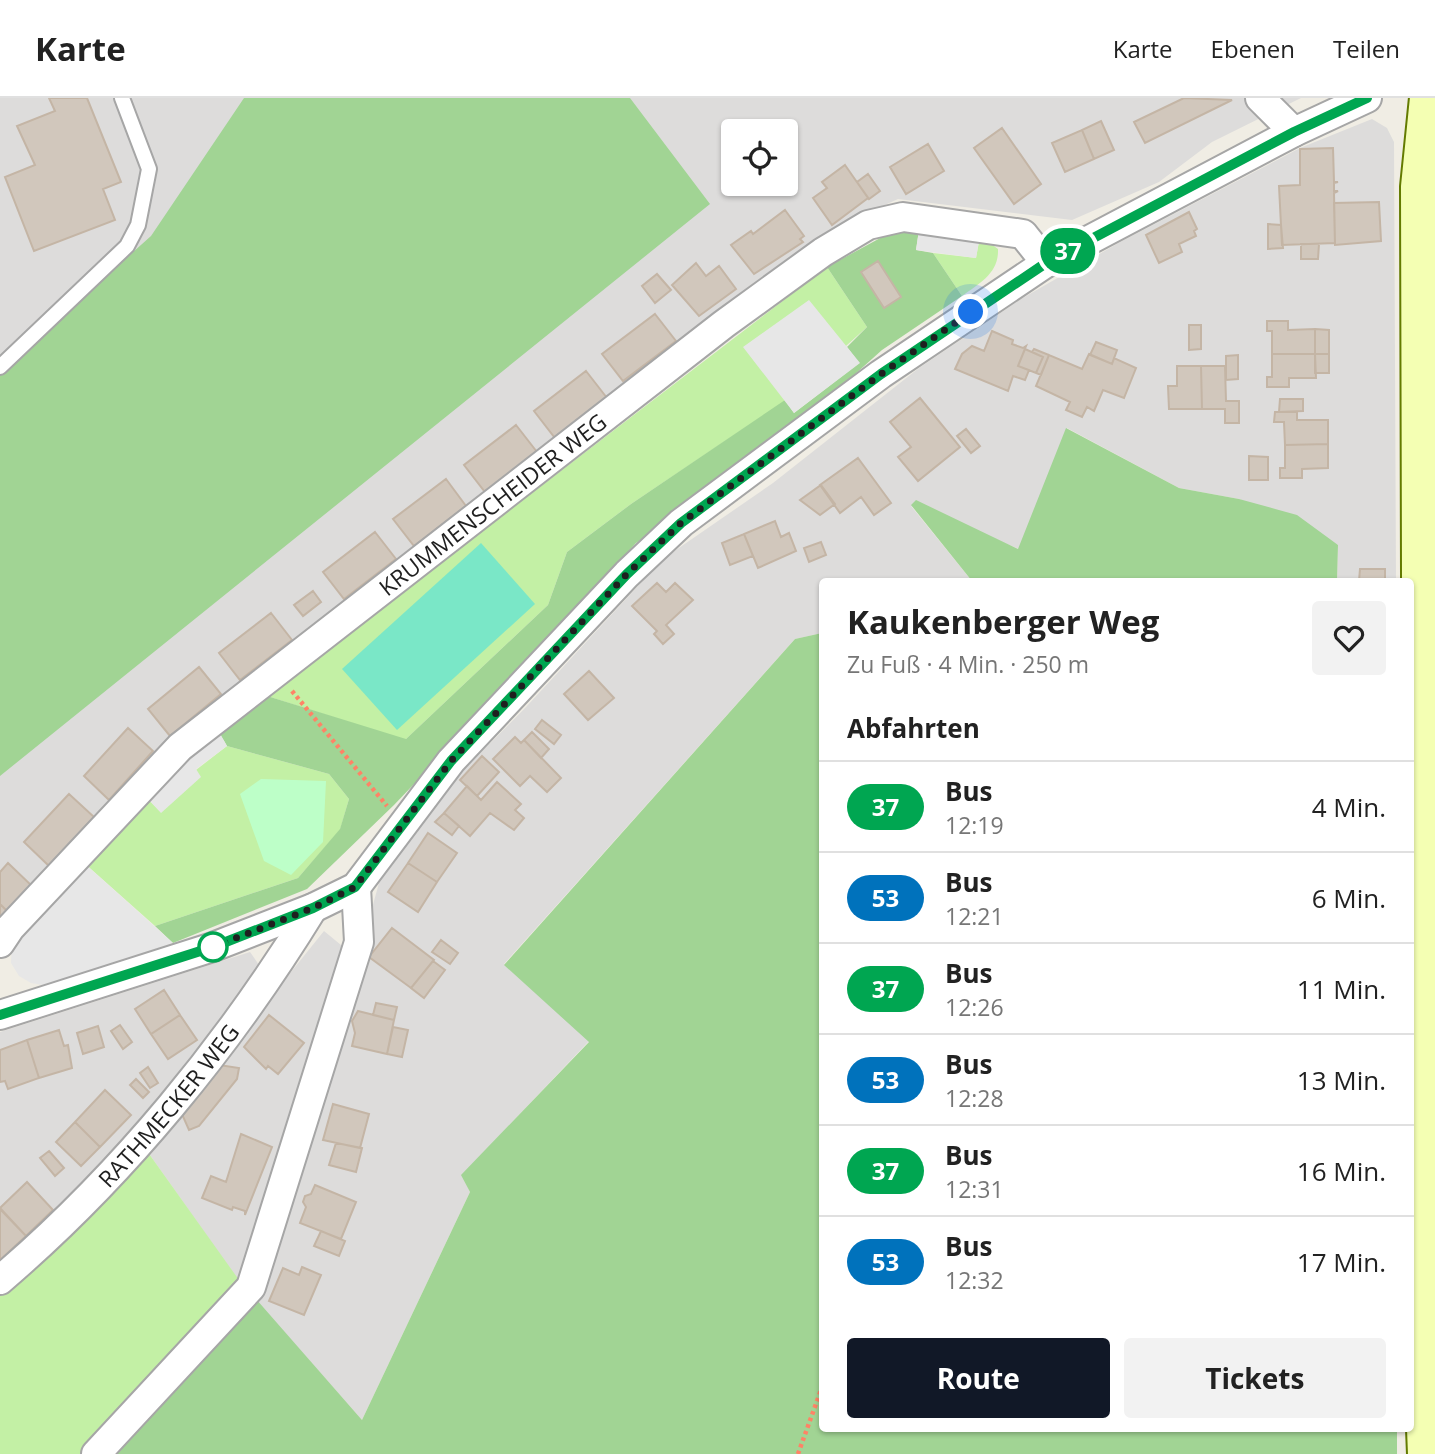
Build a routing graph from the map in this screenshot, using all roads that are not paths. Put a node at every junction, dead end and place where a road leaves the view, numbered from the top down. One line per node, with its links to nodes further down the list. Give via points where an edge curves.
1 (122, 98): 7 (lane, via 149,169 138,225 127,246)
2 (1260, 98): 5 (street)
3 (1367, 98): 5 (street)
4 (1429, 98): 14 (main road, via 1420,187)
5 (1294, 132): 6 (street)
6 (1046, 263): 8 (street, via 881,374 681,523 451,761); 10 (street, KRUMMENSCHEIDER WEG, via 1023,234 903,217 868,225 823,252 180,747)
7 (0, 367)
8 (355, 887): 9 (street); 13 (street, via 359,942 251,1287)
9 (313, 908): 11 (street, via 213,947); 12 (street, RATHMECKER WEG, via 279,964 139,1146)
10 (0, 943)
11 (0, 1016)
12 (0, 1280)
13 (96, 1454)
14 (1427, 1454)

